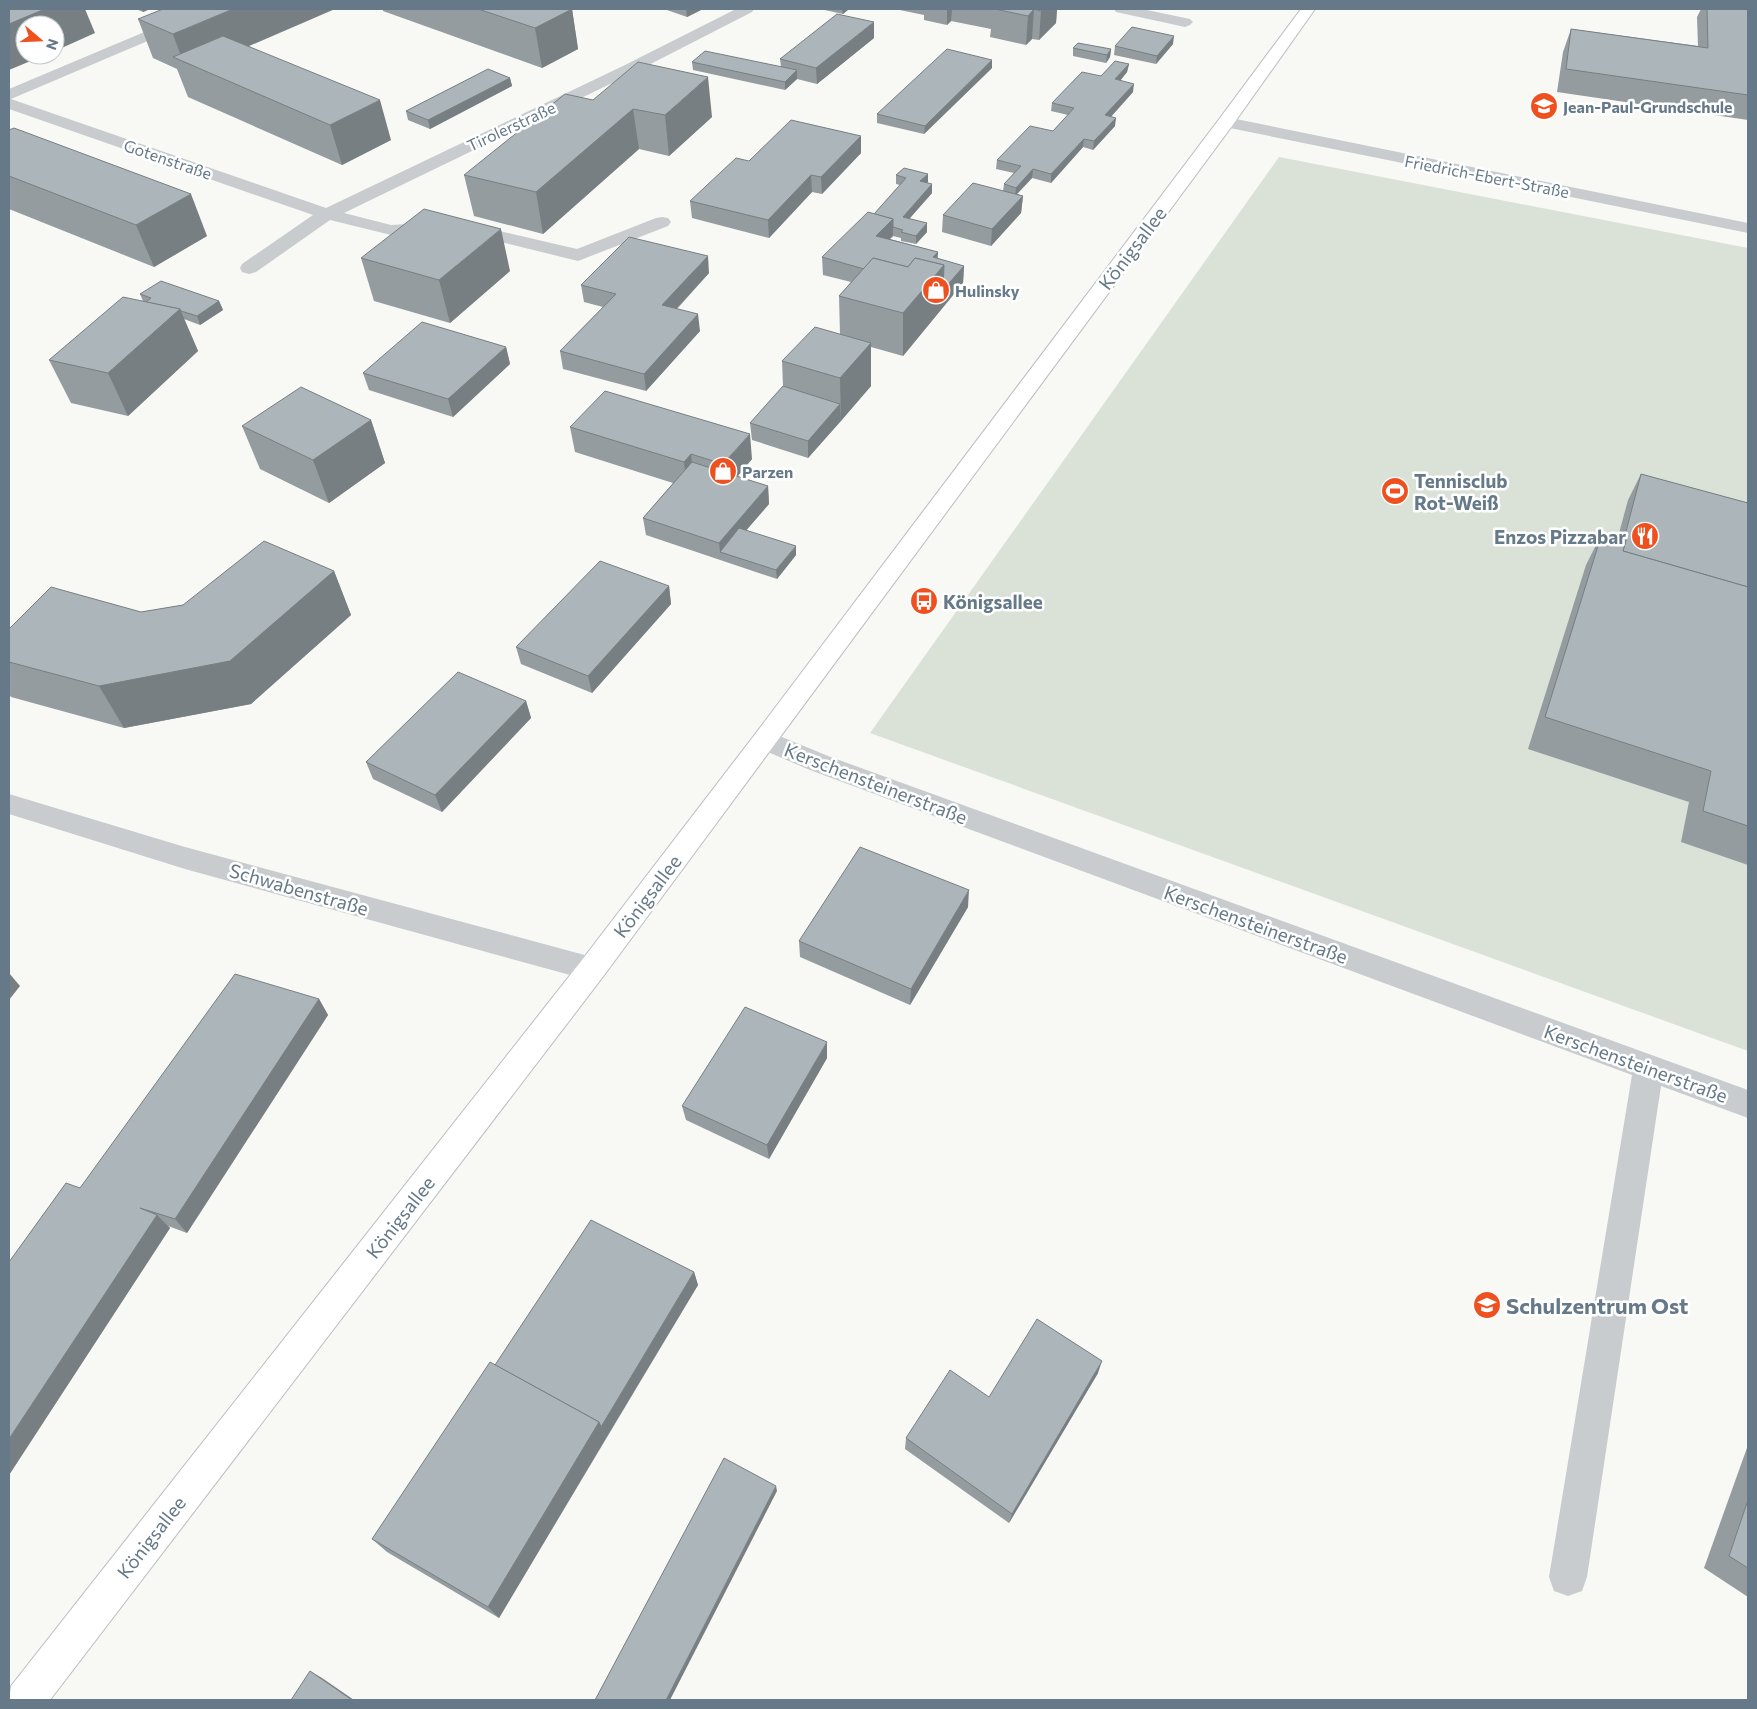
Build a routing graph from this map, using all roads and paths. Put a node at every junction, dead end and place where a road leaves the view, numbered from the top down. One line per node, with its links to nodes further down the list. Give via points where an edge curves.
1 (211, 9): 6 (street)
2 (747, 9): 9 (street, Tirolerstraße)
3 (1121, 9): 5 (street)
4 (1308, 9): 8 (main road, Königsallee)
5 (1185, 22)
6 (9, 95)
7 (9, 104): 9 (street, Gotenstraße)
8 (1226, 122): 11 (street, Friedrich-Ebert-Straße); 13 (main road, Königsallee)
9 (327, 214): 10 (street, via 391,230 456,226 578,255); 12 (street, Tirolerstraße)
10 (662, 222)
11 (1748, 228)
12 (249, 268)
13 (765, 740): 15 (main road, Königsallee); 16 (street, Kerschensteinerstraße, via 819,763)
14 (9, 804): 15 (street, Schwabenstraße, via 185,858)
15 (592, 969): 19 (main road, Königsallee)
16 (1648, 1068): 17 (street, Kerschensteinerstraße); 18 (street)
17 (1748, 1104)
18 (1568, 1577)
19 (25, 1700)

